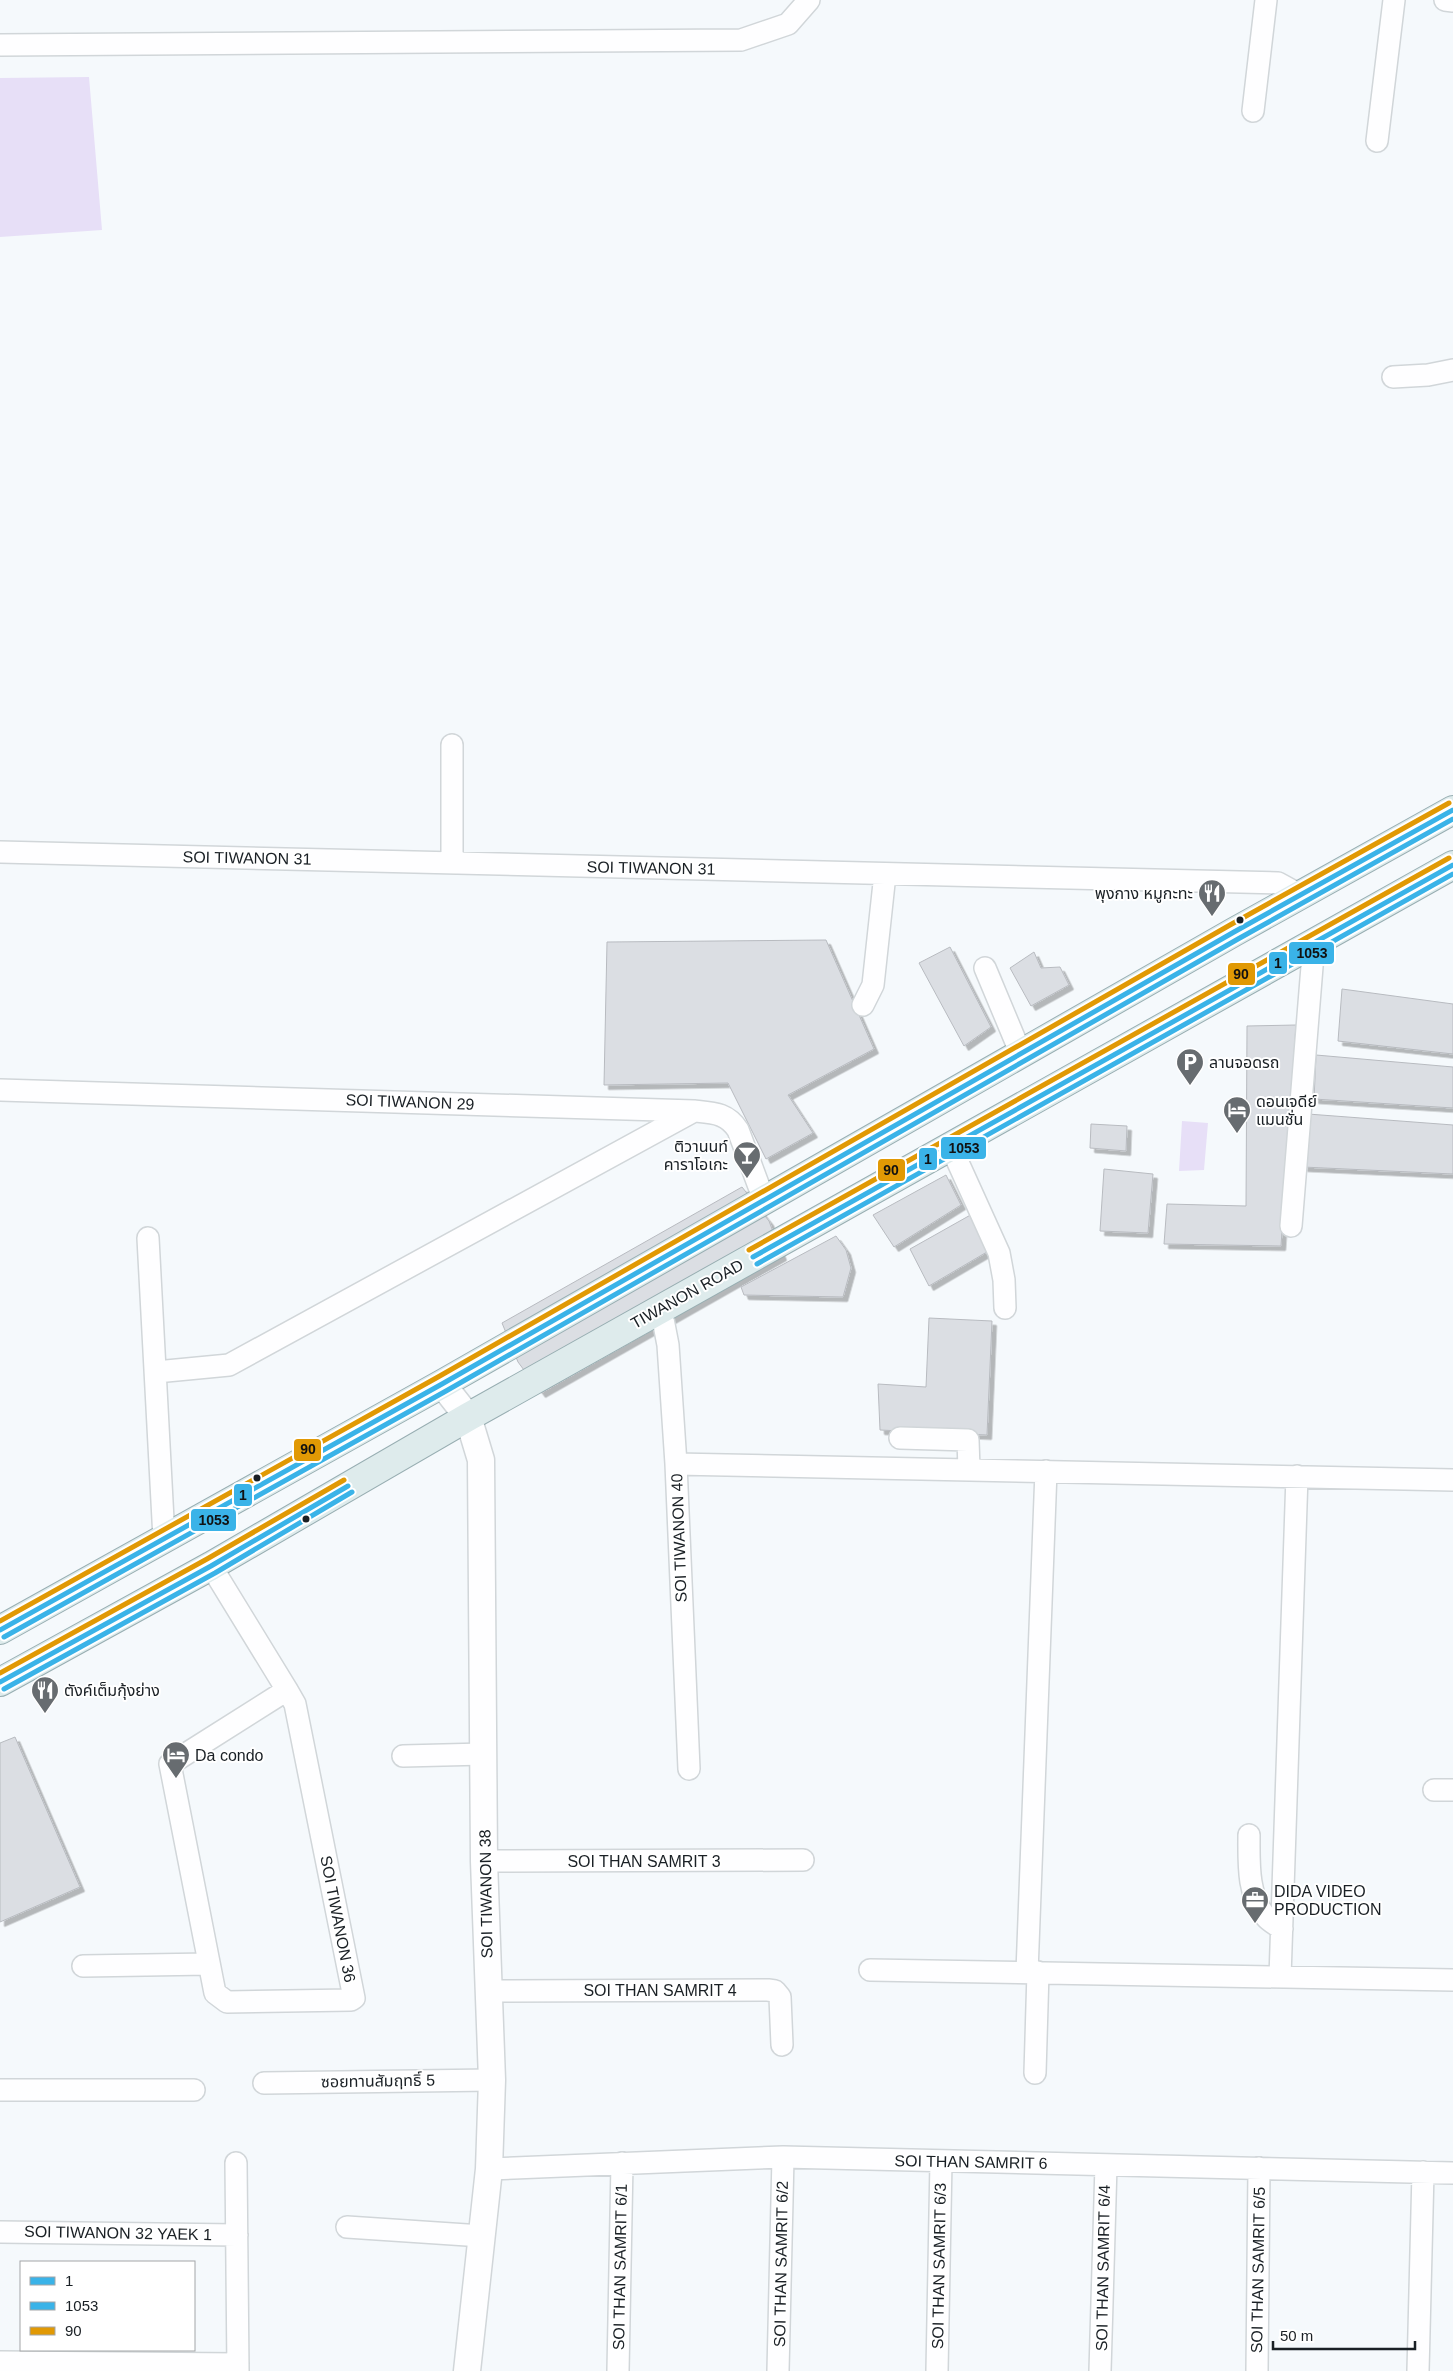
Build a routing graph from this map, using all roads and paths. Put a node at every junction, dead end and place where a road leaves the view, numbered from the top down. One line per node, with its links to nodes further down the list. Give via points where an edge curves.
1 (809, 0): 6 (street, via 788,24 741,40)
2 (1266, 0): 7 (street)
3 (1394, 0): 8 (street)
4 (1445, 0): 5 (street)
5 (1453, 1)
6 (0, 45)
7 (1253, 111)
8 (1377, 141)
9 (1453, 370): 10 (street)
10 (1393, 377)
11 (452, 745): 14 (street)
12 (1453, 810): 17 (main road)
13 (0, 852): 14 (street, SOI TIWANON 31)
14 (452, 863): 16 (street, SOI TIWANON 31)
15 (1453, 865): 18 (main road, TIWANON ROAD)
16 (886, 874): 17 (street, SOI TIWANON 31, via 1278,883); 20 (street, via 873,985)
17 (1300, 895): 21 (main road)
18 (1314, 942): 24 (main road, TIWANON ROAD); 26 (street)
19 (985, 968): 21 (street)
20 (862, 1005)
21 (1021, 1054): 25 (main road)
22 (0, 1090): 23 (street, SOI TIWANON 29)
23 (694, 1111): 25 (street, SOI TIWANON 29, via 723,1114 732,1121); 30 (street, via 229,1365)
24 (951, 1147): 28 (street, via 1000,1253); 29 (main road, TIWANON ROAD)
25 (764, 1200): 31 (main road)
26 (1291, 1226)
27 (148, 1238): 30 (street)
28 (1005, 1308)
29 (660, 1309): 32 (main road, TIWANON ROAD); 34 (street, SOI TIWANON 40, via 668,1345)
30 (156, 1372): 39 (street)
31 (442, 1384): 32 (street); 39 (main road)
32 (468, 1417): 40 (main road, TIWANON ROAD); 44 (street, SOI TIWANON 38, via 481,1460)
33 (900, 1438): 35 (street, via 968,1440)
34 (676, 1464): 35 (street); 46 (street, SOI TIWANON 40)
35 (969, 1469): 36 (street)
36 (1046, 1471): 37 (street); 54 (street)
37 (1297, 1476): 38 (street); 50 (street)
38 (1453, 1480)
39 (164, 1539): 41 (main road)
40 (211, 1566): 42 (main road, TIWANON ROAD); 43 (street, SOI TIWANON 36)
41 (0, 1630)
42 (0, 1682)
43 (287, 1690): 51 (street, via 170,1764); 51 (street, SOI TIWANON 36, via 295,1704 354,1998 227,2002 215,1993)
44 (484, 1754): 45 (street); 49 (street, SOI TIWANON 38)
45 (403, 1756)
46 (689, 1769)
47 (1249, 1835): 50 (street, via 1250,1874 1256,1898 1266,1917)
48 (803, 1860): 49 (street, SOI THAN SAMRIT 3)
49 (484, 1861): 57 (street, SOI TIWANON 38)
50 (1282, 1928): 55 (street)
51 (209, 1964): 52 (street)
52 (83, 1966)
53 (870, 1970): 54 (street)
54 (1033, 1972): 55 (street); 59 (street)
55 (1280, 1977): 56 (street)
56 (1453, 1980)
57 (489, 1991): 58 (street, SOI THAN SAMRIT 4, via 775,1991 780,1997); 60 (street, SOI TIWANON 38)
58 (782, 2045)
59 (1034, 2073)
60 (492, 2080): 61 (street, ซอยทานสัมฤทธิ์ 5); 70 (street, SOI TIWANON 38)
61 (264, 2083)
62 (0, 2090): 63 (street)
63 (194, 2090)
64 (783, 2157): 65 (street, SOI THAN SAMRIT 6); 67 (street, SOI THAN SAMRIT 6); 81 (street, SOI THAN SAMRIT 6/2)
65 (941, 2161): 68 (street, SOI THAN SAMRIT 6); 82 (street, SOI THAN SAMRIT 6/3)
66 (236, 2162): 75 (street)
67 (622, 2163): 70 (street, SOI THAN SAMRIT 6); 80 (street, SOI THAN SAMRIT 6/1)
68 (1106, 2165): 69 (street, SOI THAN SAMRIT 6); 83 (street, SOI THAN SAMRIT 6/4)
69 (1259, 2168): 71 (street, SOI THAN SAMRIT 6); 84 (street, SOI THAN SAMRIT 6/5)
70 (490, 2169): 76 (street, SOI TIWANON 38)
71 (1423, 2172): 72 (street, SOI THAN SAMRIT 6); 85 (street)
72 (1453, 2173)
73 (347, 2227): 76 (street)
74 (0, 2232): 75 (street, SOI TIWANON 32 YAEK 1)
75 (237, 2235): 78 (street)
76 (482, 2236): 79 (street, SOI TIWANON 38)
77 (0, 2362): 78 (street)
78 (238, 2368)
79 (468, 2371)
80 (618, 2371)
81 (778, 2371)
82 (937, 2371)
83 (1100, 2371)
84 (1257, 2371)
85 (1418, 2371)

